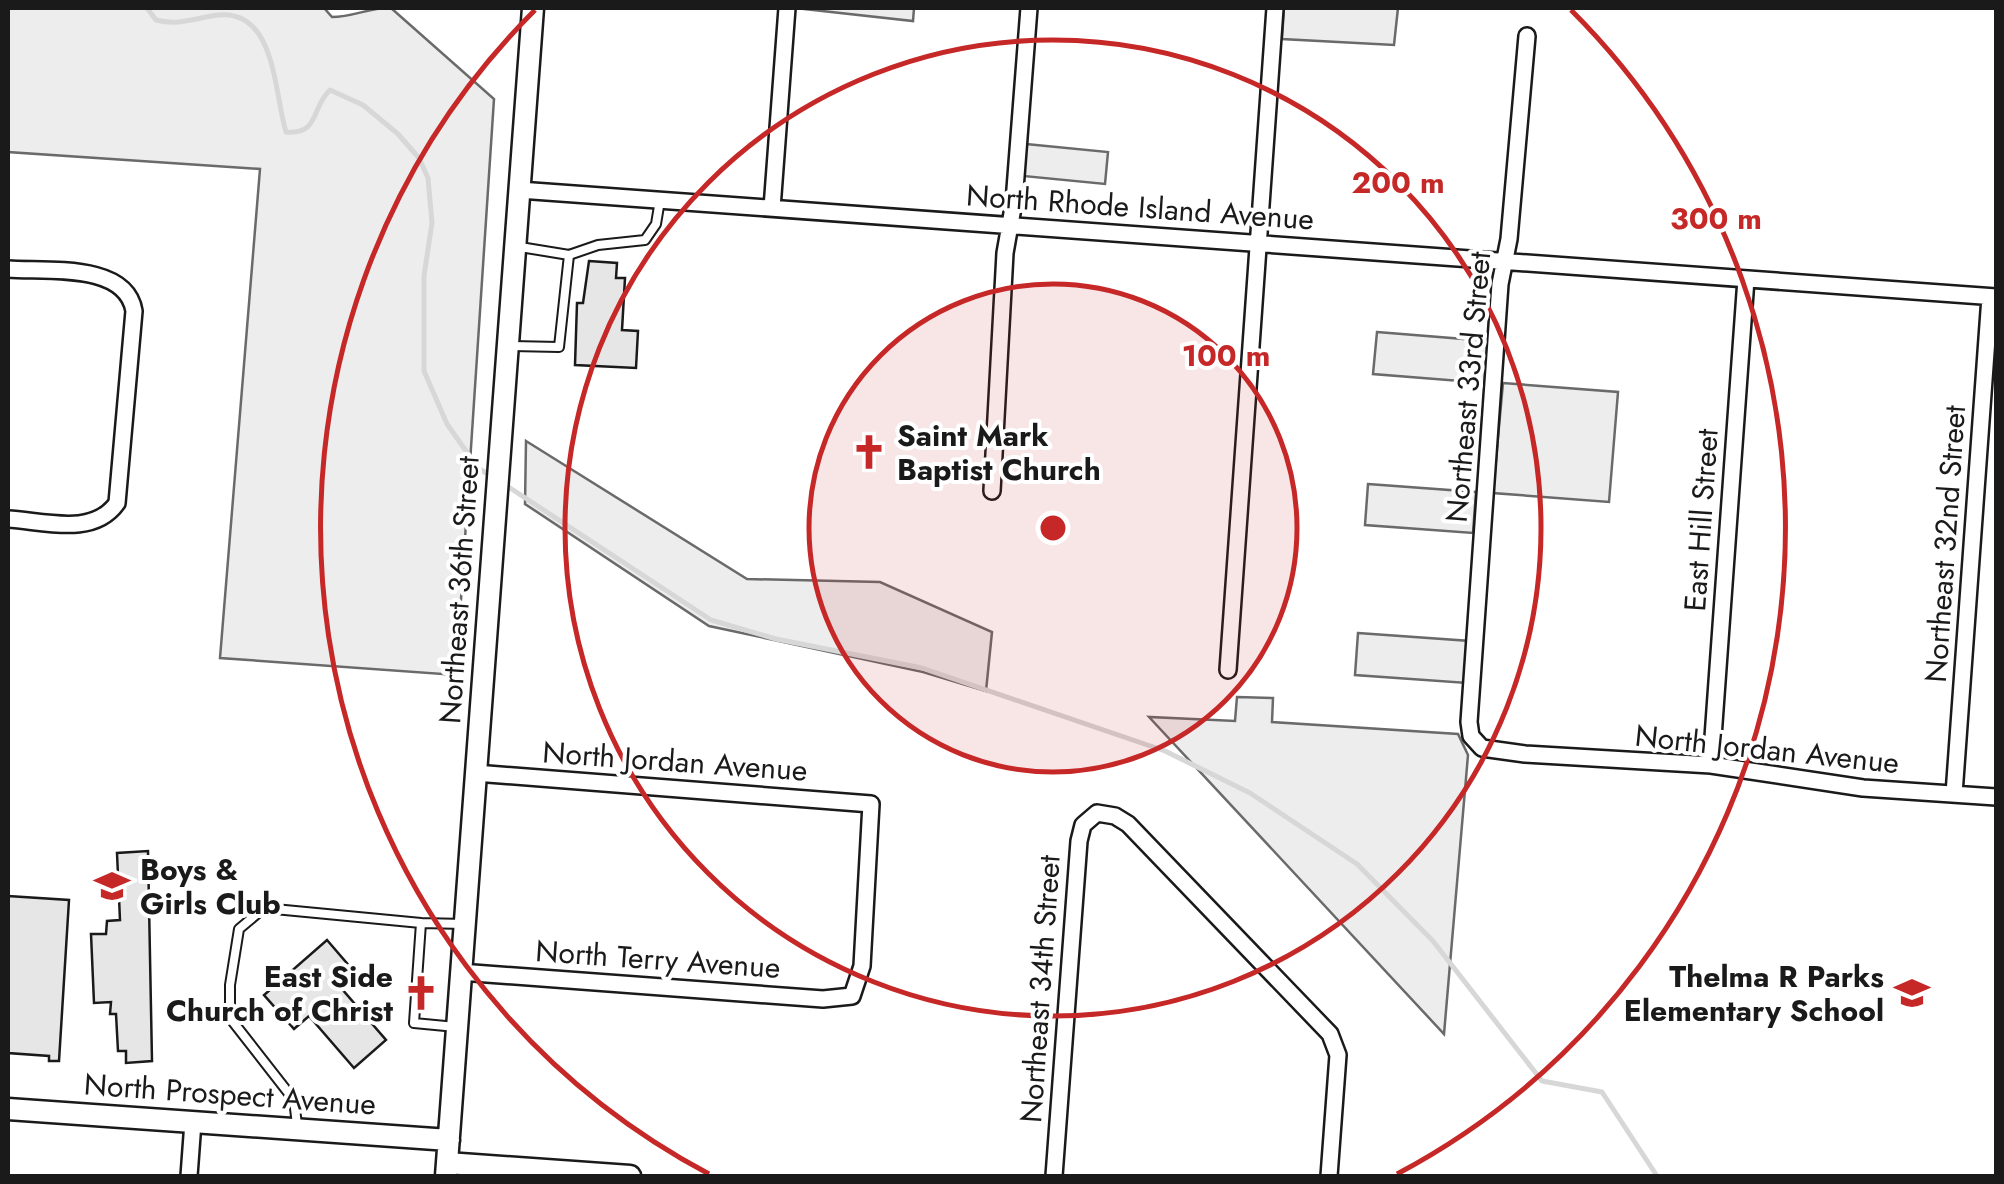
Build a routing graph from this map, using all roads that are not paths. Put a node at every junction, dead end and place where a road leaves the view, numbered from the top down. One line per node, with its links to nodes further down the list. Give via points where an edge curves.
1 (533, 8): 6 (main road, Northeast 36th Street)
2 (787, 8): 8 (street)
3 (1029, 8): 9 (street)
4 (1275, 8): 10 (street)
5 (1527, 36): 13 (street, Northeast 33rd Street)
6 (519, 190): 7 (street, North Rhode Island Avenue); 11 (main road, Northeast 36th Street)
7 (660, 200): 8 (street, North Rhode Island Avenue); 12 (lane, via 645,240)
8 (772, 208): 9 (street, North Rhode Island Avenue)
9 (1010, 226): 10 (street, North Rhode Island Avenue); 18 (street)
10 (1258, 243): 13 (street, North Rhode Island Avenue); 20 (street)
11 (515, 247): 12 (lane); 17 (main road, Northeast 36th Street)
12 (569, 255): 17 (lane, via 560,346)
13 (1505, 261): 15 (street, North Rhode Island Avenue); 21 (street, Northeast 33rd Street, via 1474,639)
14 (8, 269): 19 (street, via 106,278 132,298 134,328 121,488 108,515 78,524)
15 (1746, 279): 16 (street, North Rhode Island Avenue); 22 (street, East Hill Street)
16 (1993, 297): 24 (street, Northeast 32nd Street)
17 (508, 346): 23 (main road, Northeast 36th Street)
18 (992, 492)
19 (8, 518)
20 (1228, 670)
21 (1474, 742): 22 (street, North Jordan Avenue, via 1525,754)
22 (1710, 765): 24 (street, North Jordan Avenue)
23 (475, 774): 27 (main road, Northeast 36th Street); 29 (street, North Jordan Avenue, via 870,804 862,966)
24 (1954, 794): 25 (street, North Jordan Avenue)
25 (1996, 798)
26 (421, 923): 27 (lane); 30 (lane, via 414,1022); 33 (lane, via 264,908 239,929 230,1018 294,1100)
27 (464, 924): 28 (main road, Northeast 36th Street)
28 (460, 972): 29 (street, North Terry Avenue); 30 (main road, Northeast 36th Street)
29 (852, 996)
30 (456, 1026): 34 (main road, Northeast 36th Street)
31 (8, 1109): 32 (main road, North Prospect Avenue)
32 (193, 1122): 33 (main road, North Prospect Avenue); 36 (street)
33 (297, 1129): 34 (main road, North Prospect Avenue)
34 (448, 1140): 35 (main road, Northeast 36th Street)
35 (446, 1170): 37 (main road)
36 (189, 1176)
37 (630, 1176)
38 (1054, 1176): 39 (street, Northeast 34th Street, via 1079,841 1096,813 1128,824 1330,1034 1338,1055)
39 (1329, 1176)

